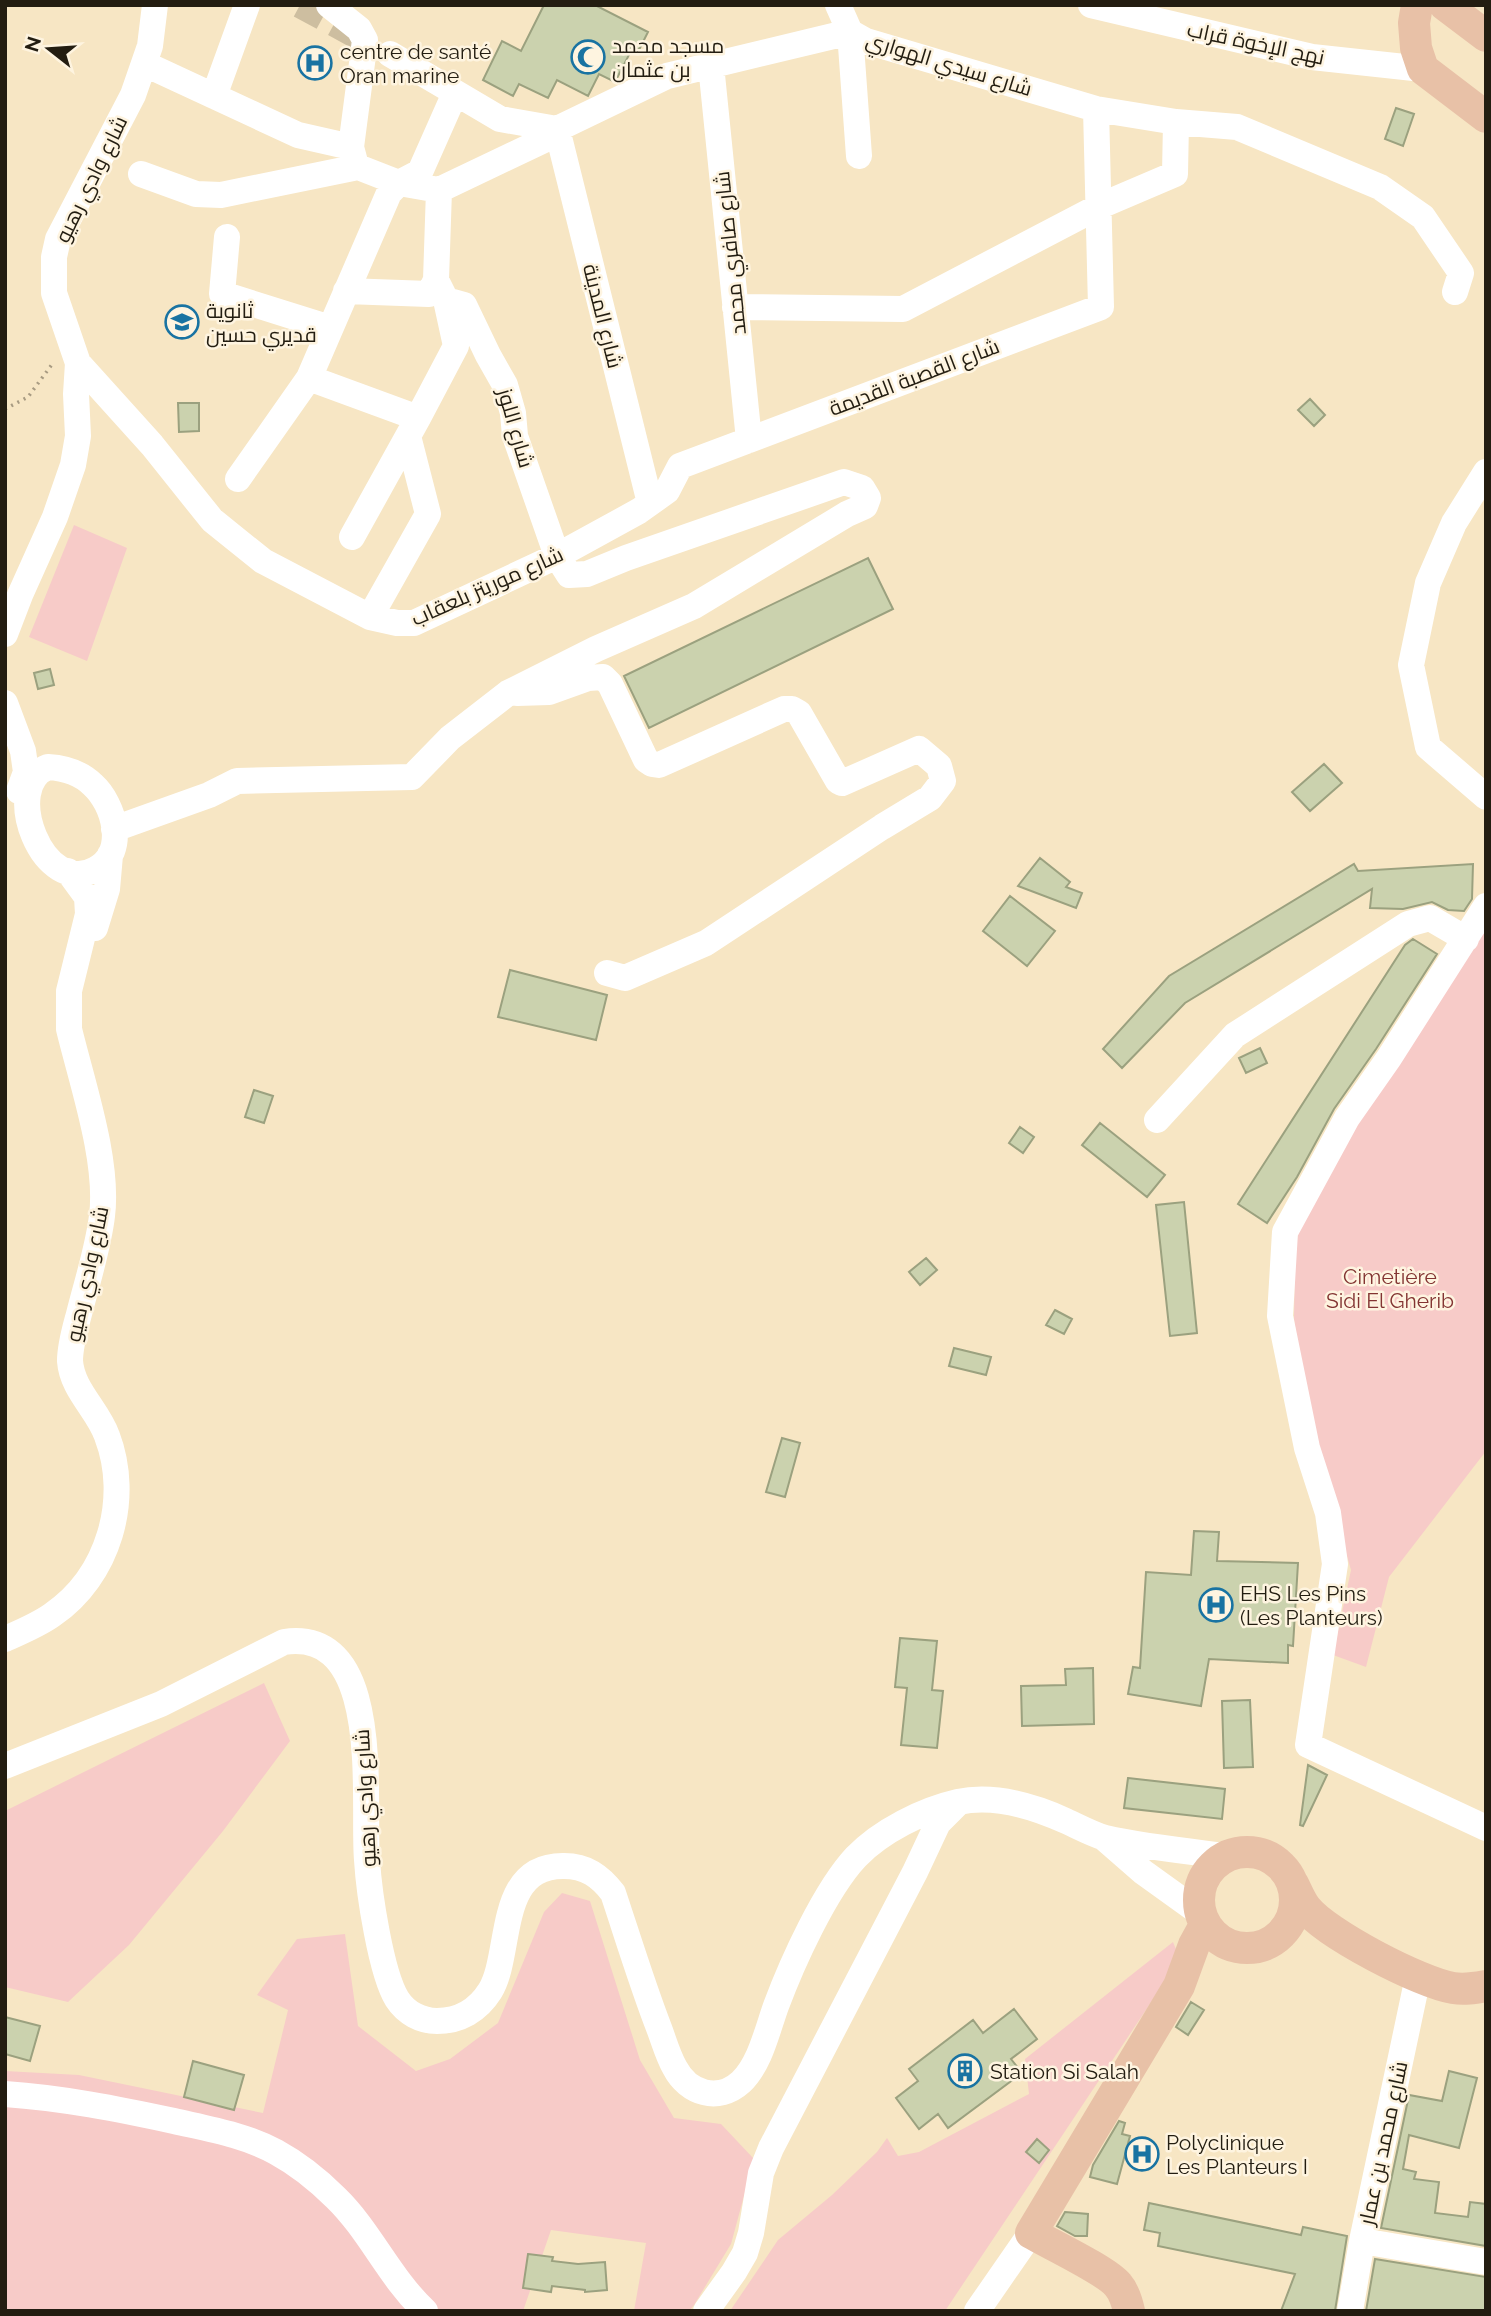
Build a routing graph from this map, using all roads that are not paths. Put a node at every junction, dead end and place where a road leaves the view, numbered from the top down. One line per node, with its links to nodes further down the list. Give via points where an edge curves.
1 (155, 5): 12 (street, شارع وادي رهيو)
2 (247, 5): 16 (street)
3 (329, 5): 22 (street, via 359,29 365,40)
4 (838, 5): 9 (street)
5 (1091, 5): 8 (street, نهج الإخوة قراب)
6 (1418, 5): 14 (main road, via 1414,23)
7 (1445, 5): 10 (main road)
8 (1161, 13): 14 (street, نهج الإخوة قراب, via 1312,57)
9 (850, 32): 13 (street, شارع سيدي الهواري); 17 (street, شارع سيدي الهواري, via 866,41); 21 (street)
10 (1486, 36)
11 (390, 54): 15 (street)
12 (145, 64): 16 (street); 33 (street, شارع وادي رهيو, via 58,239 54,293)
13 (711, 65): 20 (street, شارع سيدي الهواري, via 667,76); 31 (street, شارع صافري محمد)
14 (1423, 69): 18 (main road)
15 (455, 93): 20 (street, via 500,119); 24 (street, via 419,172)
16 (214, 96): 22 (street)
17 (1096, 109): 19 (street, شارع سيدي الهواري); 26 (street, شارع القصبة القديمة)
18 (1486, 117)
19 (1176, 122): 26 (street, via 1175,174); 30 (street, شارع سيدي الهواري, via 1237,127 1380,187 1423,217 1461,273)
20 (557, 130): 25 (street, شارع سيدي الهواري); 39 (street, شارع المدينة)
21 (859, 156)
22 (354, 157): 23 (street, via 221,195 196,194); 24 (street)
23 (141, 174)
24 (398, 184): 25 (street); 29 (street, via 388,193)
25 (439, 190): 28 (street)
26 (1100, 206): 31 (street, via 903,309); 36 (street, شارع القصبة القديمة, via 1101,307)
27 (227, 237): 32 (street, via 222,294)
28 (441, 290): 29 (street, via 429,295); 35 (street, via 457,346); 41 (street, شارع اللوز, via 464,305 505,385 515,436)
29 (346, 291): 32 (street)
30 (1455, 292)
31 (735, 307): 36 (street, شارع صافري محمد)
32 (330, 328): 34 (street)
33 (74, 352): 42 (street, شارع موريتز بلعقاب, via 212,520 263,561); 43 (street, شارع وادي رهيو, via 78,436 73,465)
34 (309, 378): 35 (street); 38 (street)
35 (413, 427): 40 (street); 42 (street, via 428,513)
36 (749, 440): 39 (street, شارع القصبة القديمة, via 680,466 667,491)
37 (1486, 472): 48 (street, via 1454,523 1428,583 1411,665 1428,747)
38 (238, 479)
39 (650, 503): 41 (street, شارع موريتز بلعقاب)
40 (352, 537)
41 (557, 556): 42 (street, شارع موريتز بلعقاب, via 414,623); 44 (street, via 569,575 587,574 844,482 862,488 868,498 866,506 694,606)
42 (370, 617)
43 (5, 634)
44 (508, 692): 50 (street, via 450,738 412,777 237,781); 55 (street, via 549,692 603,677 652,764 792,709 799,713 842,783 919,750 939,766 943,781 930,798 706,943 625,978)
45 (5, 702): 46 (street, via 34,743); 47 (street, via 26,772)
46 (59, 768): 47 (street, via 48,767 30,775); 50 (street, via 93,784 108,805)
47 (14, 797): 51 (street)
48 (1486, 797)
49 (5, 838): 51 (street)
50 (112, 842): 52 (street, via 97,869); 56 (street, شارع وادي رهيو, via 107,889 77,998)
51 (32, 848): 52 (street)
52 (68, 872): 56 (street, شارع وادي رهيو, via 87,897 88,906 68,1000)
53 (1486, 906): 54 (street)
54 (1466, 939): 57 (street, via 1430,918 1408,924 1235,1035); 61 (street, via 1347,1118 1285,1232 1280,1316 1307,1448 1328,1513 1335,1564 1308,1745)
55 (607, 973)
56 (77, 1060): 58 (street, شارع وادي رهيو, via 102,1171 103,1203 70,1362 75,1381 112,1450 116,1505 108,1541 81,1589 54,1614)
57 (1157, 1120)
58 (5, 1639)
59 (5, 1766): 60 (street, شارع وادي رهيو, via 161,1704 284,1642 298,1640 327,1649 357,1699 365,1746 371,1898 387,1970 404,2009 417,2018 450,2021 479,2006 491,1989 506,1923 521,1889 532,1876 575,1866 603,1880 613,1893 675,2069 698,2091 710,2095 733,2088 749,2072 788,1974 842,1874 856,1857 899,1827)
60 (958, 1802): 62 (street, via 985,1799 1017,1804); 76 (street, via 938,1823 771,2148 761,2173 745,2253)
61 (1486, 1828)
62 (1102, 1837): 63 (street); 65 (street)
63 (1226, 1856): 64 (main road, via 1241,1852 1266,1856 1285,1870); 65 (main road, via 1200,1886)
64 (1293, 1884): 66 (main road, via 1296,1899 1291,1920 1278,1938); 67 (main road, via 1306,1909)
65 (1203, 1919): 66 (main road, via 1224,1943); 69 (main road)
66 (1250, 1947): 67 (main road, via 1303,1940); 69 (main road)
67 (1358, 1947): 68 (main road)
68 (1418, 1977): 70 (main road, via 1454,1988); 73 (street, شارع محمد بن عمار)
69 (1179, 1986): 72 (main road)
70 (1486, 1986)
71 (5, 2094): 75 (street, via 83,2102 150,2116 240,2137 277,2152 318,2182 355,2218 398,2282)
72 (1031, 2233): 77 (street); 78 (main road, via 1117,2283)
73 (1362, 2241): 74 (street); 79 (street, شارع محمد بن عمار)
74 (1486, 2262)
75 (425, 2311)
76 (706, 2311)
77 (977, 2311)
78 (1129, 2311)
79 (1350, 2311)

